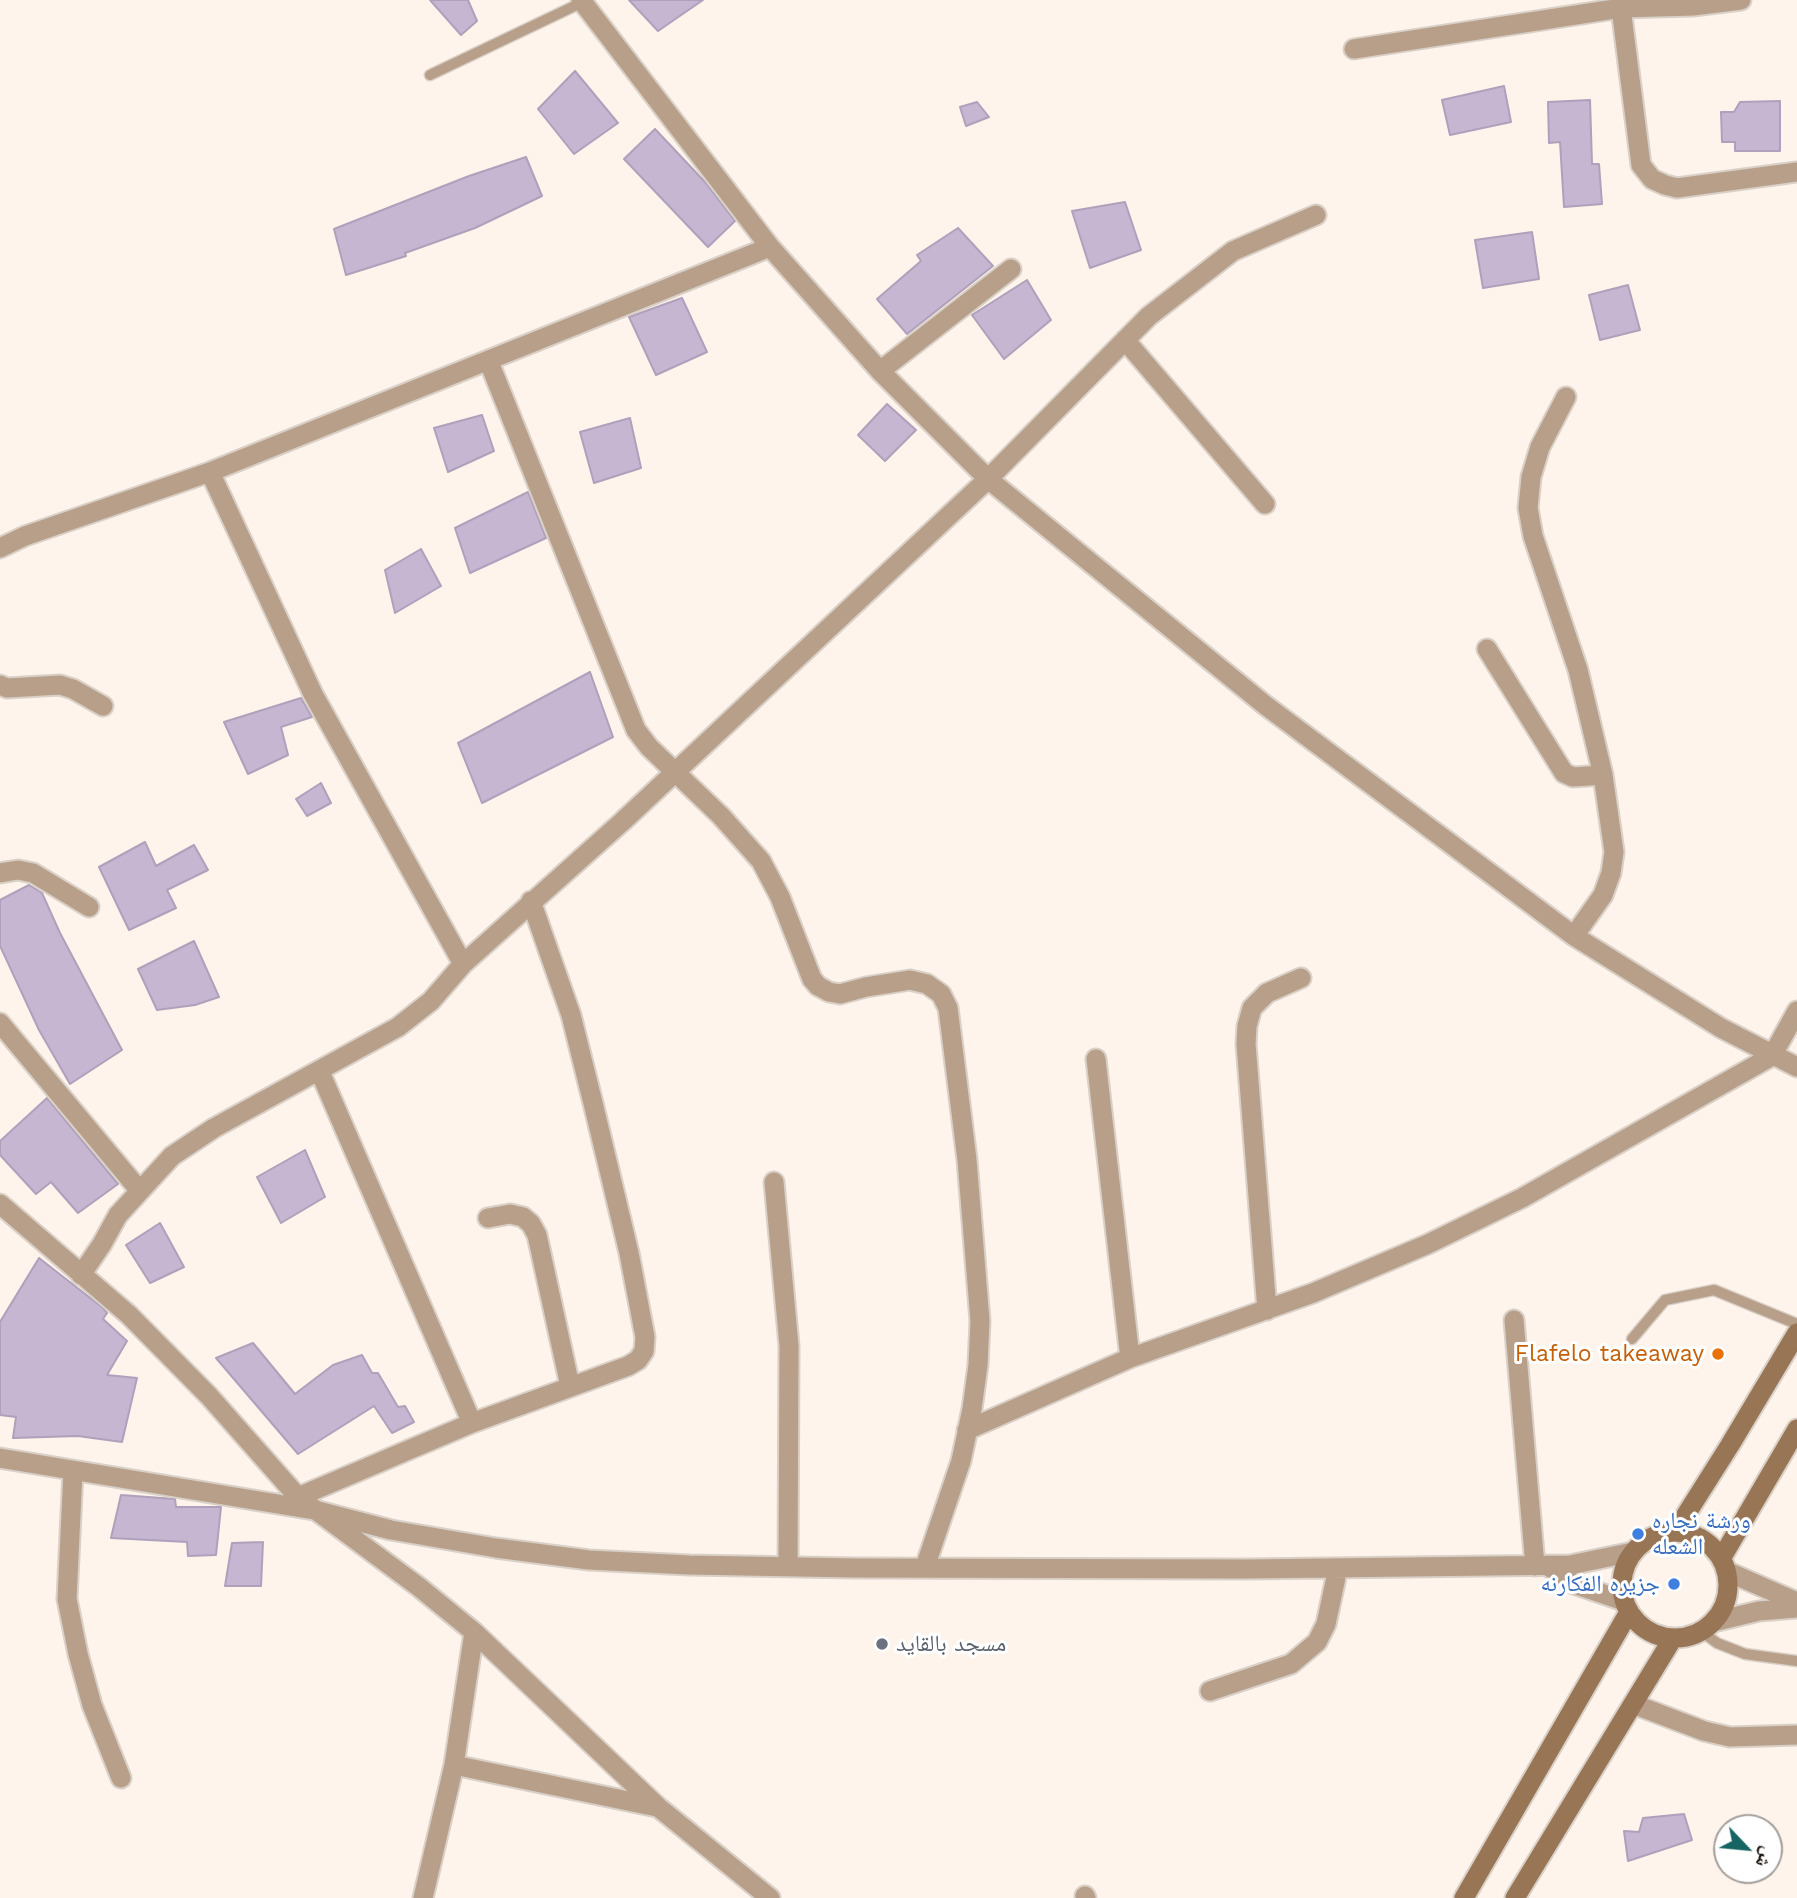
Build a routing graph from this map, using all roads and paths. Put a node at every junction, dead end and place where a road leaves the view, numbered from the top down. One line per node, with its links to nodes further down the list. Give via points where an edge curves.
1 (1741, 0): 3 (street, via 1693,6)
2 (582, 1): 5 (lane); 8 (street)
3 (1621, 4): 4 (street); 6 (street, via 1641,165 1652,179 1677,188)
4 (1354, 49)
5 (430, 75)
6 (1797, 172)
7 (1316, 215): 10 (street, via 1233,251)
8 (770, 247): 11 (street); 12 (street)
9 (1011, 269): 12 (street)
10 (1125, 340): 15 (street); 16 (street)
11 (489, 362): 14 (street); 21 (street, via 636,730)
12 (880, 371): 15 (street)
13 (1566, 397): 22 (street, via 1540,447 1528,508 1578,670)
14 (210, 472): 17 (street); 27 (street, via 313,694)
15 (988, 479): 21 (street); 26 (street, via 1265,705)
16 (1265, 504)
17 (0, 548)
18 (1487, 649): 22 (street, via 1564,773 1573,777)
19 (0, 685): 20 (street, via 60,685)
20 (103, 706)
21 (675, 770): 24 (street); 49 (street, via 761,861 818,986 840,994 910,980 941,994 948,1008 981,1321)
22 (1603, 775): 26 (street, via 1614,852 1611,873 1603,895)
23 (0, 873): 25 (street, via 33,873)
24 (531, 901): 27 (street); 46 (street, via 571,1015 645,1337 638,1360)
25 (89, 907)
26 (1574, 936): 31 (street)
27 (463, 964): 34 (street, via 431,1000 398,1027)
28 (1301, 978): 40 (street, via 1268,992 1252,1008 1247,1026)
29 (1797, 1012): 31 (street)
30 (0, 1023): 36 (street)
31 (1772, 1056): 33 (street); 40 (street, via 1522,1198 1427,1244)
32 (1096, 1059): 45 (street)
33 (1797, 1067)
34 (320, 1072): 36 (street, via 172,1156); 47 (street)
35 (774, 1182): 58 (street, via 789,1346)
36 (140, 1191): 39 (street, via 118,1215)
37 (0, 1204): 39 (street)
38 (488, 1218): 46 (street, via 523,1217 537,1236)
39 (81, 1275): 52 (street, via 129,1315 209,1396)
40 (1267, 1310): 45 (street)
41 (1514, 1320): 57 (street)
42 (1797, 1324): 44 (lane, via 1714,1290 1665,1300)
43 (1797, 1333): 54 (main road)
44 (1632, 1339)
45 (1130, 1358): 49 (street)
46 (570, 1386): 47 (street)
47 (472, 1423): 52 (street)
48 (1797, 1429): 56 (main road)
49 (967, 1430): 59 (street, via 952,1492)
50 (0, 1458): 51 (street)
51 (73, 1471): 53 (street); 72 (street, via 67,1599 92,1705)
52 (298, 1497): 53 (street)
53 (314, 1510): 58 (street, via 391,1530 589,1560); 65 (street)
54 (1675, 1532): 55 (main road, via 1659,1534); 56 (main road, via 1702,1539)
55 (1633, 1552): 57 (street, via 1587,1563); 62 (main road, via 1623,1576)
56 (1723, 1565): 61 (street); 64 (main road, via 1726,1598)
57 (1542, 1566): 60 (street); 62 (street)
58 (788, 1567): 59 (street)
59 (925, 1567): 60 (street)
60 (1338, 1568): 68 (street, via 1326,1624 1317,1642 1292,1664)
61 (1797, 1602)
62 (1627, 1607): 66 (main road, via 1640,1626); 76 (main road)
63 (1797, 1608): 64 (street, via 1759,1611)
64 (1707, 1626): 66 (main road); 67 (lane, via 1717,1643 1745,1654)
65 (474, 1632): 71 (street); 73 (street)
66 (1673, 1638): 69 (main road)
67 (1797, 1661)
68 (1210, 1691)
69 (1633, 1704): 70 (street, via 1730,1737); 77 (main road)
70 (1797, 1735)
71 (454, 1765): 73 (street); 74 (street)
72 (121, 1778)
73 (658, 1808): 75 (street)
74 (423, 1898)
75 (770, 1898)
76 (1464, 1898)
77 (1515, 1898)

